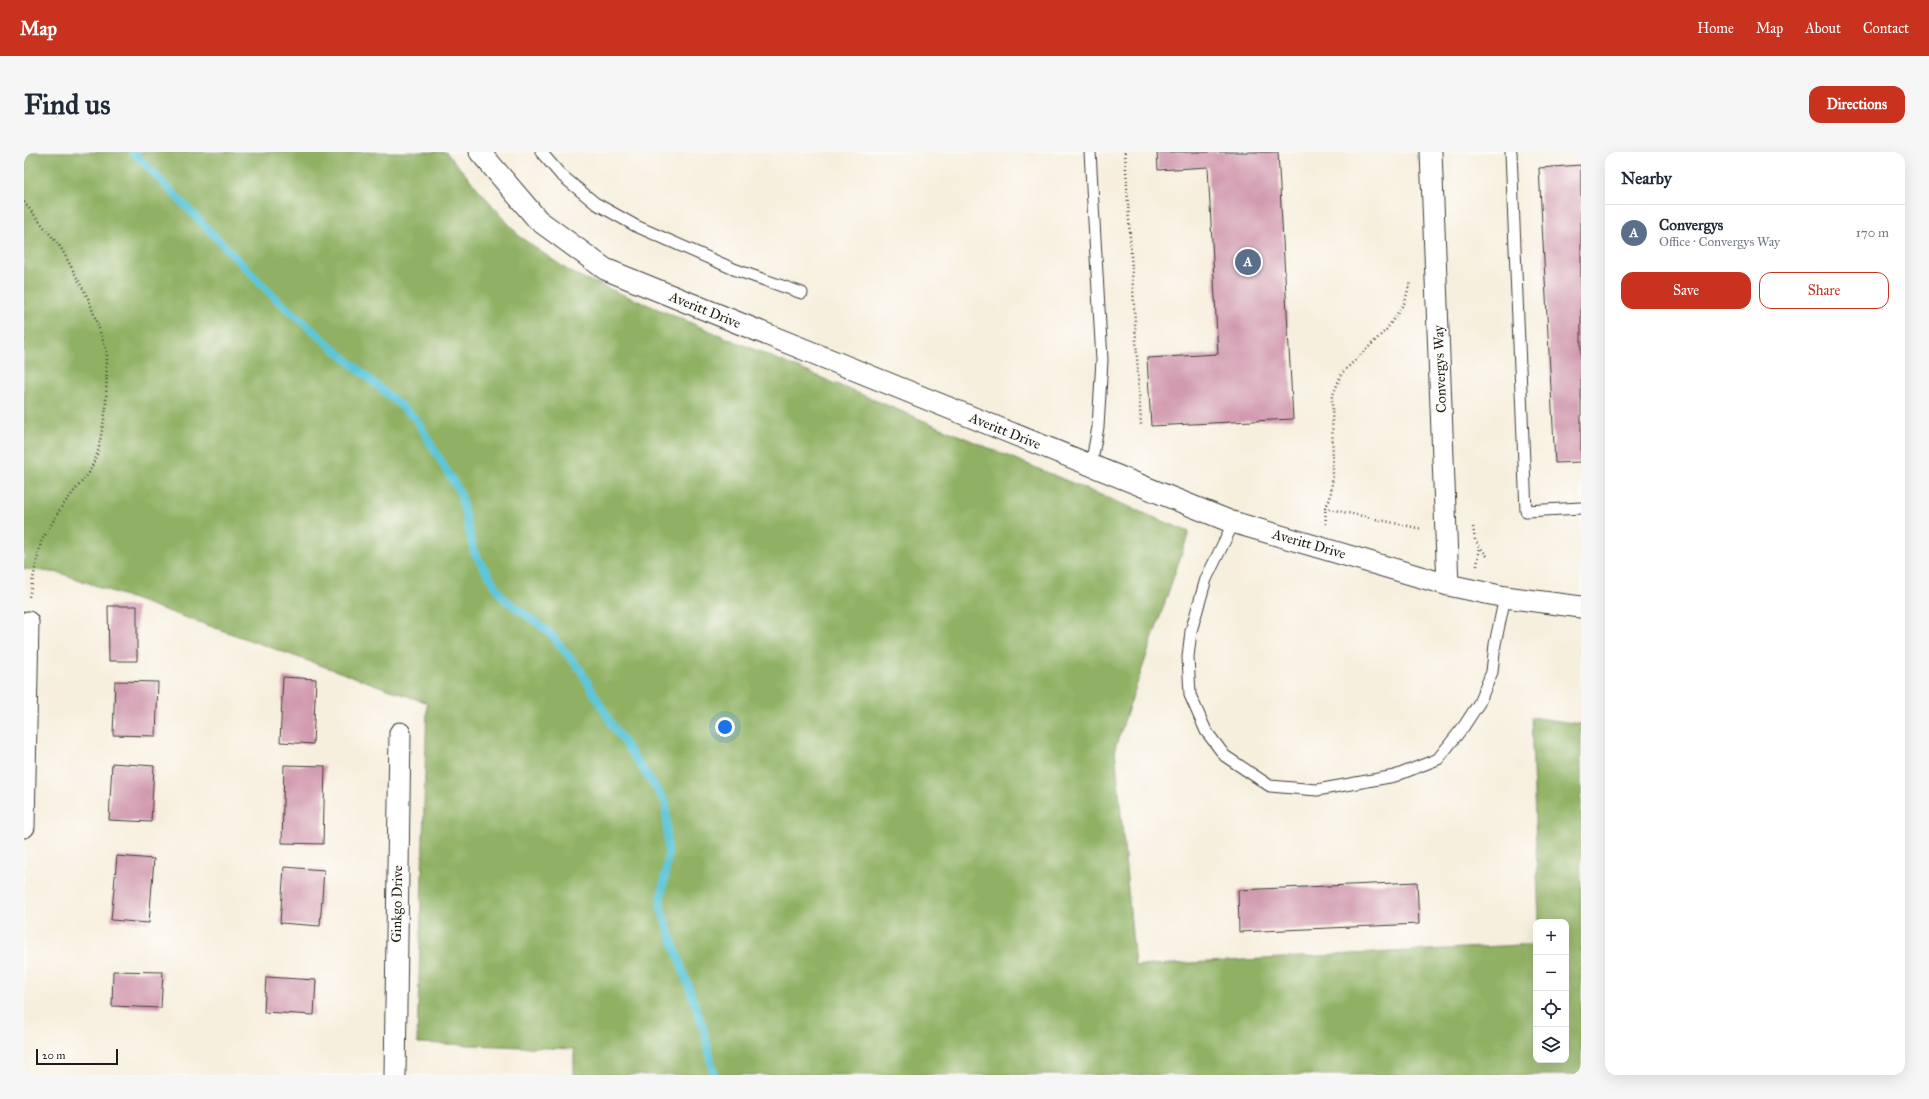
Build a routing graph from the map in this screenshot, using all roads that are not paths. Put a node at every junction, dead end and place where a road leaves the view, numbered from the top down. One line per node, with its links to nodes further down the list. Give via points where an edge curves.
1 (480, 152): 7 (street, Averitt Drive, via 538,220 605,269)
2 (540, 152): 6 (lane, via 560,174 595,204 636,226 736,270)
3 (1090, 152): 7 (lane, via 1102,360 1098,427)
4 (1431, 152): 10 (street, Convergys Way)
5 (1510, 152): 8 (lane, via 1526,511)
6 (802, 293)
7 (1091, 466): 9 (street, Averitt Drive)
8 (1581, 508)
9 (1229, 521): 10 (street, Averitt Drive); 11 (lane, via 1228,532 1206,579 1191,631 1188,657 1190,694 1206,731 1225,756 1270,786 1317,790 1395,776 1438,759 1479,703 1492,672)
10 (1448, 585): 11 (street, Averitt Drive)
11 (1505, 597): 12 (street, Averitt Drive)
12 (1581, 608)
13 (28, 622): 15 (street)
14 (400, 733): 16 (street, Ginkgo Drive)
15 (24, 827)
16 (395, 1075)

